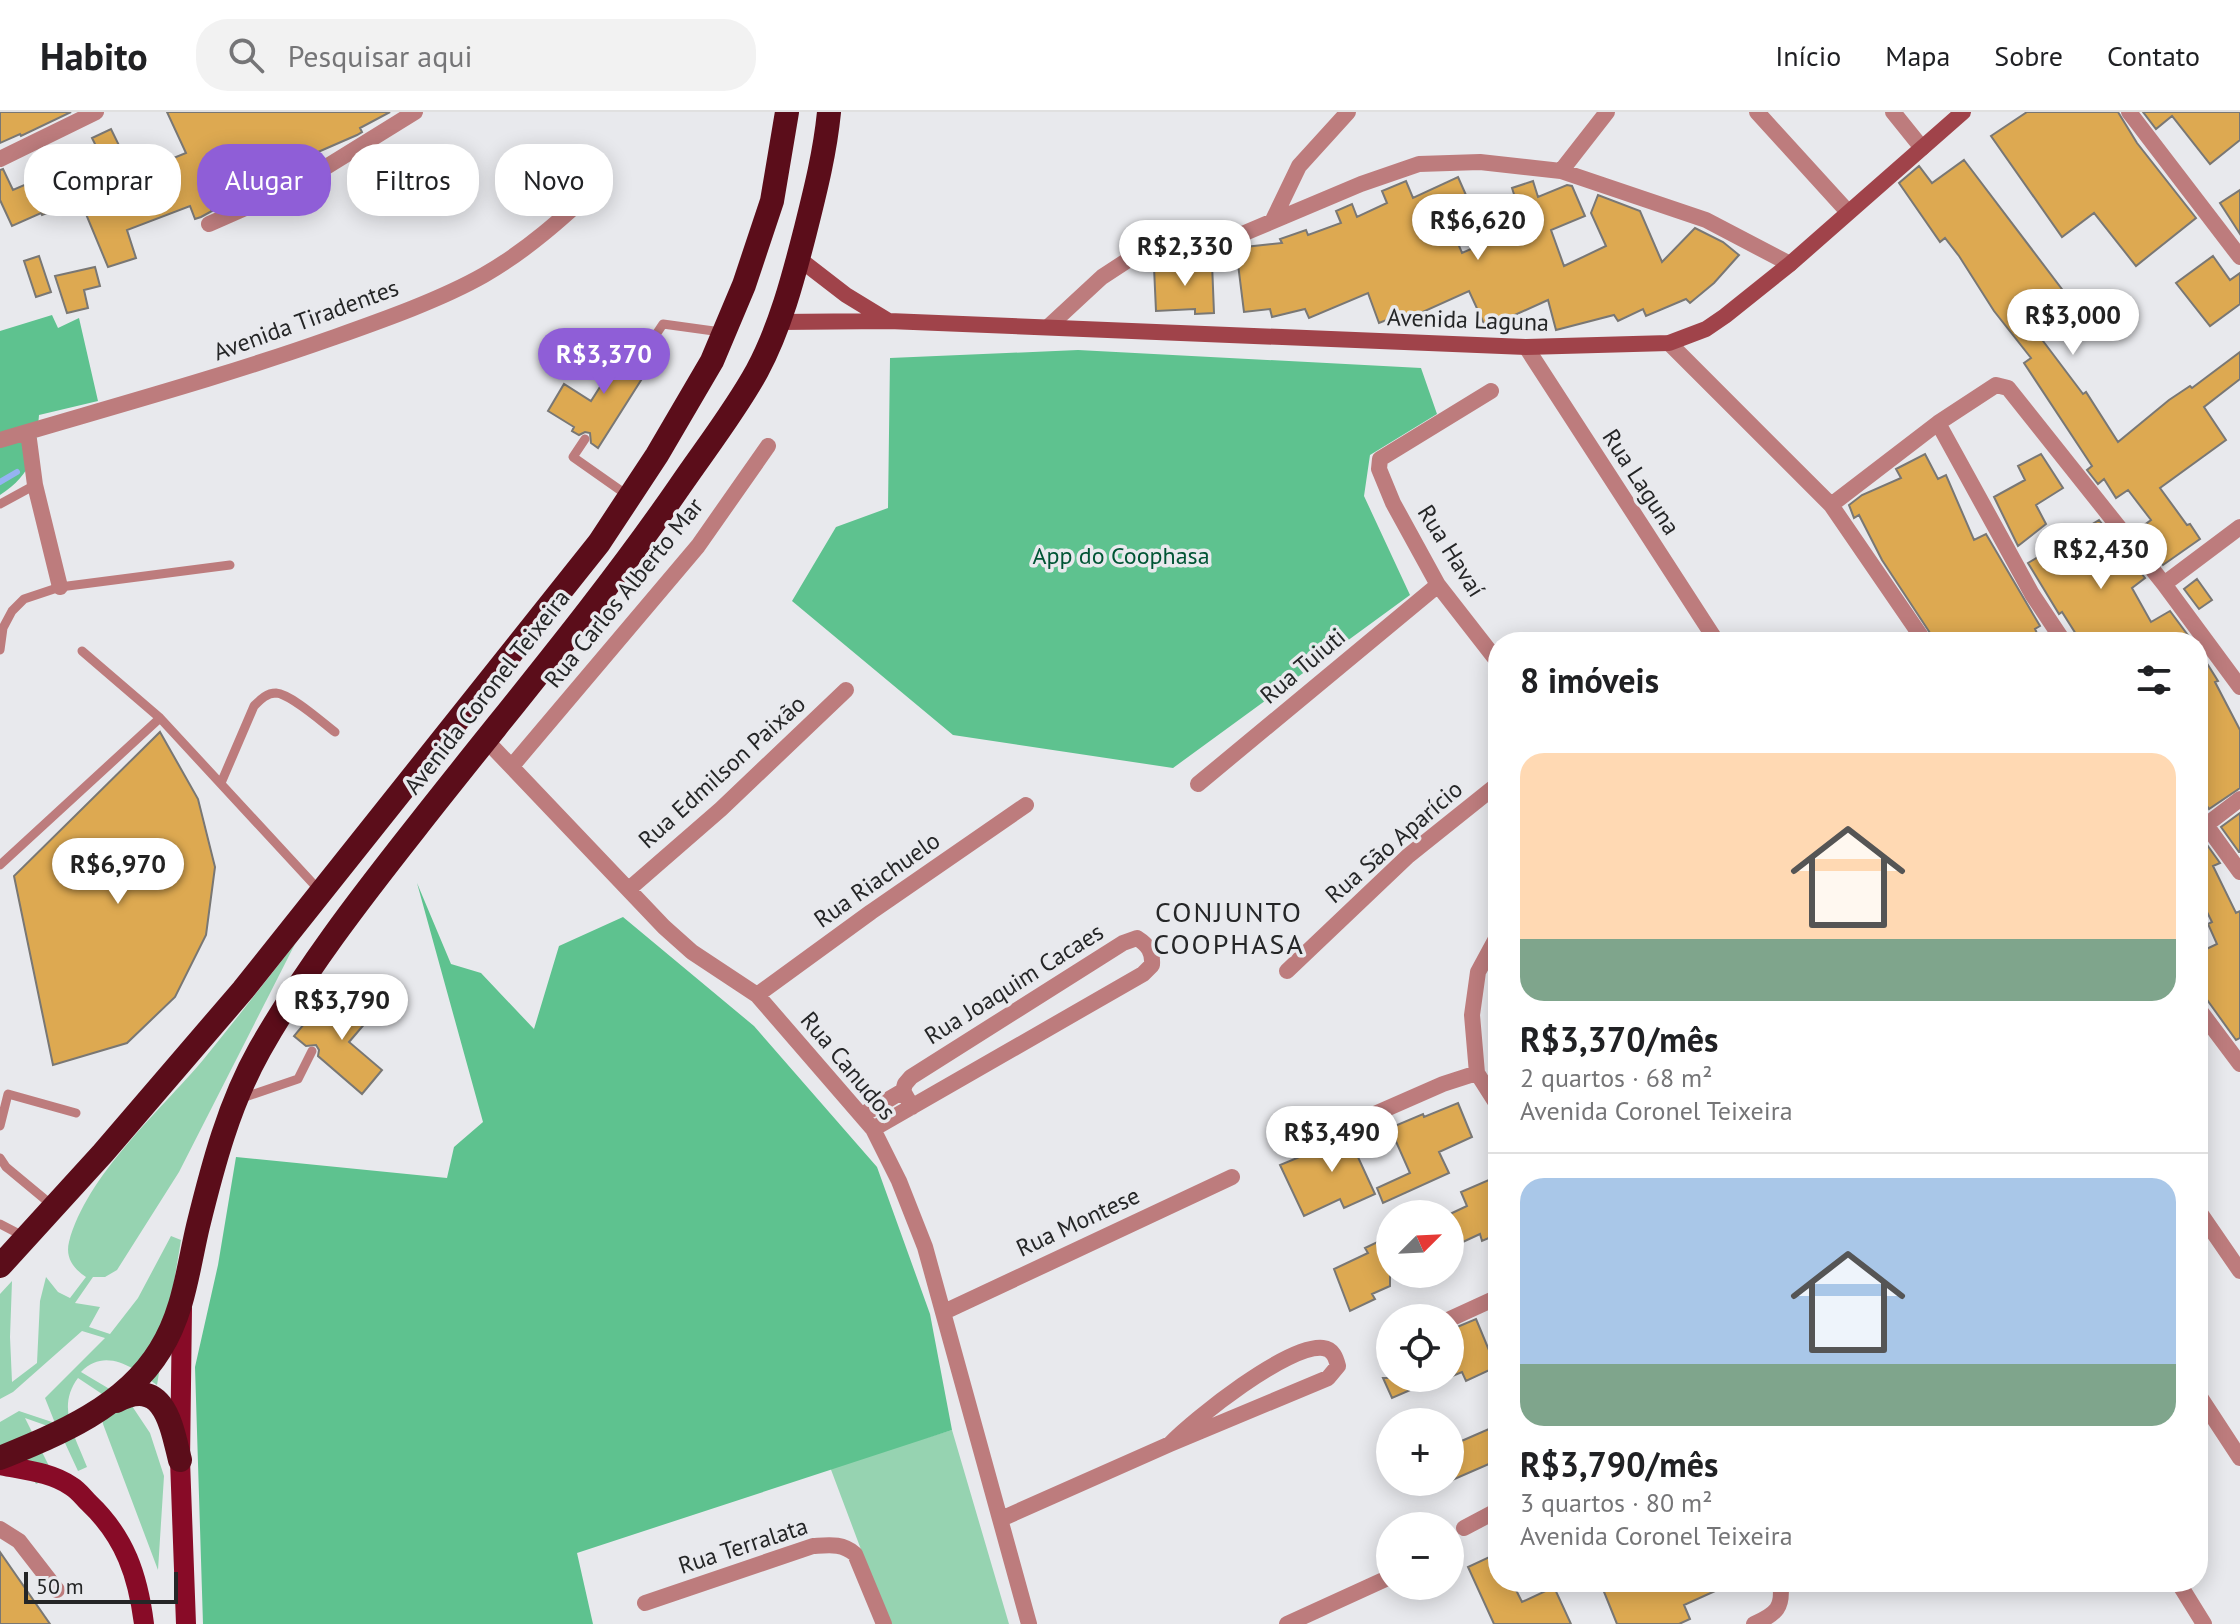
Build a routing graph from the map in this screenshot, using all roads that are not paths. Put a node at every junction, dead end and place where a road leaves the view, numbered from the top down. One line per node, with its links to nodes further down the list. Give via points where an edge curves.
1 (96, 112): 12 (street)
2 (415, 112): 17 (street, via 297,185)
3 (787, 112): 24 (highway, Avenida Coronel Teixeira, via 772,201)
4 (829, 112): 19 (highway, Avenida Coronel Teixeira, via 825,154)
5 (1348, 112): 16 (street, via 1299,166)
6 (1607, 112): 13 (street)
7 (1757, 112): 14 (street)
8 (1893, 112): 11 (street)
9 (1963, 112): 11 (main road, Avenida Laguna)
10 (2129, 112): 18 (street)
11 (1922, 148): 14 (main road, Avenida Laguna)
12 (0, 159)
13 (1561, 171): 16 (street, via 1480,162 1419,164); 20 (street, via 1706,220)
14 (1848, 212): 20 (main road, Avenida Laguna)
15 (566, 216): 30 (street, Avenida Tiradentes, via 484,275 382,320 258,365)
16 (1273, 220): 23 (street, via 1228,240 1131,258)
17 (209, 224)
18 (2240, 257)
19 (798, 258): 21 (main road, Avenida Laguna); 22 (highway, Avenida Coronel Teixeira)
20 (1790, 264): 25 (main road, Avenida Laguna, via 1706,329)
21 (889, 321): 22 (main road, Avenida Laguna); 23 (main road, Avenida Laguna)
22 (779, 322): 55 (highway, Avenida Coronel Teixeira, via 758,370 632,555)
23 (1048, 327): 26 (main road, Avenida Laguna)
24 (724, 332): 27 (lane, via 663,324); 35 (highway, Avenida Coronel Teixeira, via 712,361)
25 (1669, 343): 26 (main road, Avenida Laguna); 37 (street)
26 (1526, 347): 43 (street, Rua Laguna)
27 (647, 348)
28 (1491, 391): 41 (street, Rua Havaí, via 1380,459 1393,503)
29 (1938, 423): 37 (street); 40 (street, via 1996,385 2008,388); 45 (street)
30 (28, 432): 32 (street, Avenida Tiradentes); 34 (street)
31 (585, 439): 35 (lane, via 573,457)
32 (0, 440)
33 (768, 446): 56 (street, Rua Carlos Alberto Mar, via 698,546)
34 (35, 485): 36 (lane); 42 (street)
35 (629, 497): 67 (highway, Avenida Coronel Teixeira, via 599,543)
36 (0, 504)
37 (1831, 505): 44 (street)
38 (2240, 527): 40 (street)
39 (230, 565): 42 (lane)
40 (2164, 584): 46 (street)
41 (1438, 585): 48 (street, Rua Havaí); 58 (street, Rua Tuiuti)
42 (60, 587): 49 (lane, via 24,599 12,611)
43 (1711, 632)
44 (1918, 632)
45 (2057, 632)
46 (2199, 632)
47 (2208, 644): 51 (street)
48 (1488, 649)
49 (0, 650)
50 (82, 651): 53 (lane)
51 (2240, 687)
52 (846, 690): 66 (street, Rua Edmilson Paixão)
53 (160, 718): 57 (lane); 64 (lane)
54 (335, 732): 57 (lane, via 286,696 263,697 254,706)
55 (485, 739): 56 (street, Rua Canudos); 70 (highway, Avenida Coronel Teixeira)
56 (512, 766): 66 (street, Rua Canudos)
57 (221, 783): 67 (lane)
58 (1198, 784)
59 (1488, 792): 69 (street, Rua São Aparício, via 1408,856)
60 (2240, 799): 62 (street)
61 (1026, 805): 71 (street, Rua Riachuelo)
62 (2208, 816)
63 (2208, 827): 65 (street)
64 (0, 865)
65 (2240, 872)
66 (629, 889): 71 (street, Rua Canudos, via 692,952)
67 (322, 892): 88 (highway, Avenida Coronel Teixeira)
68 (1488, 954): 76 (street, via 1478,972 1472,1015)
69 (1287, 971)
70 (304, 975): 72 (lane); 79 (highway, Avenida Coronel Teixeira)
71 (757, 995): 82 (street, Rua Canudos)
72 (330, 1010)
73 (2208, 1021): 75 (street)
74 (312, 1051): 79 (lane, via 298,1079)
75 (2240, 1064)
76 (1477, 1073): 77 (street); 85 (street)
77 (1488, 1090)
78 (903, 1091): 80 (street); 80 (street, Rua Joaquim Cacaes, via 911,1077 1123,943 1137,938 1153,955 1152,965 1121,989); 82 (street, Rua Joaquim Cacaes)
79 (235, 1100): 95 (highway, Avenida Coronel Teixeira, via 215,1160)
80 (912, 1107): 84 (street, Rua Joaquim Cacaes)
81 (76, 1113): 83 (lane, via 8,1094)
82 (862, 1115): 84 (street, Rua Canudos)
83 (0, 1126)
84 (873, 1129): 96 (street, Rua Canudos, via 925,1247)
85 (1297, 1148)
86 (0, 1158): 88 (lane)
87 (1232, 1177): 96 (street, Rua Montese)
88 (54, 1207): 91 (highway, Avenida Coronel Teixeira)
89 (0, 1224): 91 (lane)
90 (2208, 1225): 93 (street)
91 (25, 1237): 92 (highway, Avenida Coronel Teixeira)
92 (0, 1266)
93 (2240, 1271)
94 (1488, 1302): 97 (street)
95 (182, 1304): 98 (highway, Avenida Coronel Teixeira, via 160,1351); 103 (main road, Avenida Coronel Teixeira)
96 (944, 1312): 106 (street, Rua Canudos)
97 (1464, 1313)
98 (103, 1407): 101 (highway, Avenida Coronel Teixeira); 103 (highway, via 142,1392 155,1398 165,1410)
99 (2208, 1409): 102 (street)
100 (1170, 1444): 100 (street, via 1328,1378 1338,1366 1336,1357 1322,1347 1257,1376 1209,1407); 106 (street)
101 (0, 1458)
102 (2240, 1458)
103 (180, 1460): 115 (main road, Avenida Coronel Teixeira)
104 (0, 1465): 114 (main road, via 71,1486 99,1512 131,1561)
105 (1488, 1515): 107 (street)
106 (1001, 1519): 117 (street, Rua Canudos)
107 (1464, 1528)
108 (0, 1529): 110 (street, via 19,1541)
109 (1376, 1583): 118 (street)
110 (57, 1590)
111 (1782, 1592): 119 (street, via 1772,1616)
112 (2184, 1592): 120 (street)
113 (645, 1603): 116 (street, Rua Terralata, via 813,1546 846,1546 855,1554)
114 (144, 1624)
115 (186, 1624)
116 (884, 1624)
117 (1029, 1624)
118 (1287, 1624)
119 (1754, 1624)
120 (2204, 1624)

